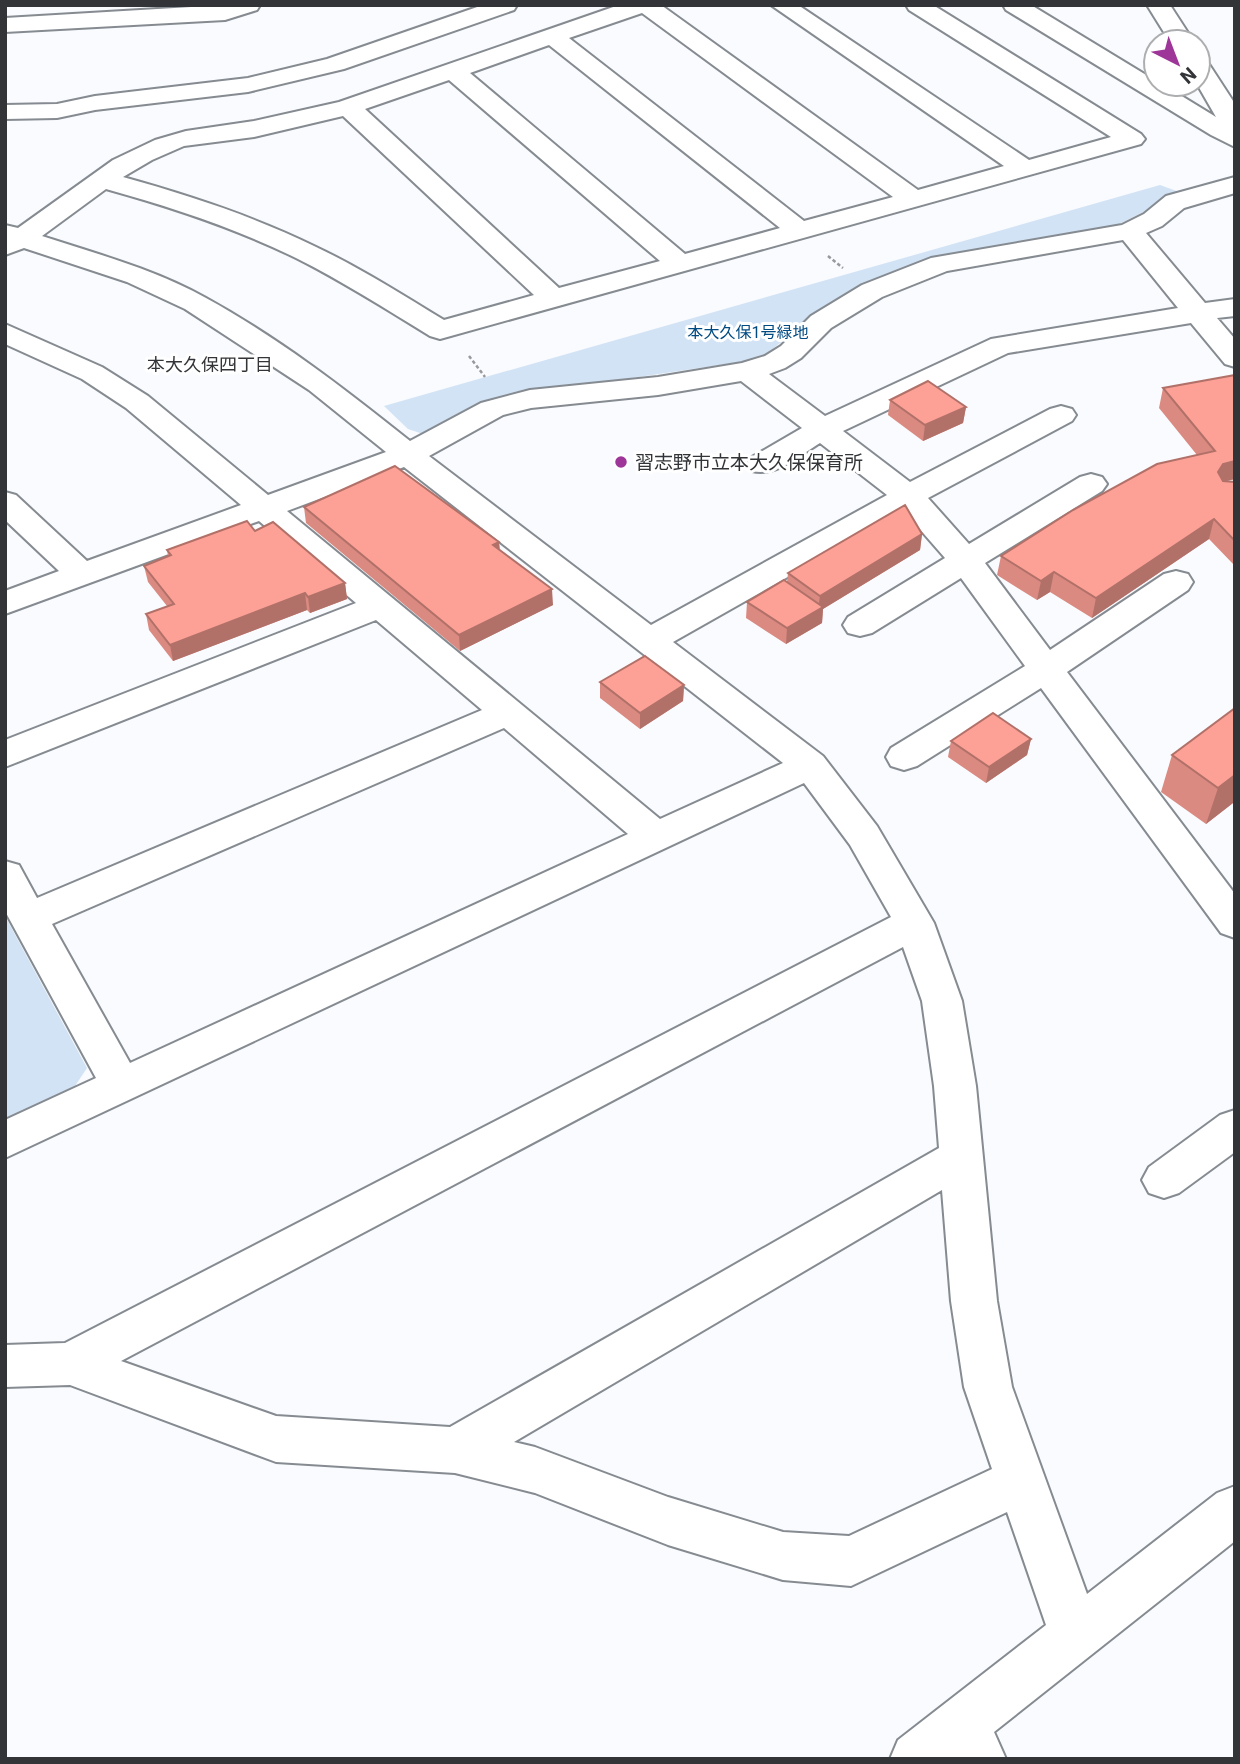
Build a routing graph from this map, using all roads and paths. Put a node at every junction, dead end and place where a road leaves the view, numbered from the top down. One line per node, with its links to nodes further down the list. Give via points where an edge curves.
1 (249, 5): 8 (street)
2 (506, 5): 17 (street, via 335,64 248,85 57,111)
3 (644, 5): 12 (street); 22 (street)
4 (782, 5): 19 (street)
5 (917, 5): 13 (street)
6 (1014, 5): 11 (street)
7 (1158, 5): 10 (street)
8 (216, 9): 9 (street)
9 (5, 25)
10 (1173, 28)
11 (1057, 31): 13 (street); 18 (street)
12 (553, 37): 14 (street); 23 (street)
13 (991, 50): 19 (street, via 1132,139)
14 (454, 72): 16 (street); 26 (street)
15 (1212, 88): 18 (street, via 1229,114)
16 (348, 107): 20 (street, via 165,144); 28 (street)
17 (5, 112)
18 (1227, 134)
19 (1024, 168): 22 (street)
20 (104, 180): 25 (street); 31 (street, via 170,198 288,244 440,330)
21 (1235, 185): 24 (street, via 1175,202)
22 (913, 199): 23 (street)
23 (799, 230): 26 (street); 27 (path, via 840,267)
24 (1130, 231): 27 (street, via 941,264); 30 (street)
25 (11, 240): 38 (street, via 137,276 195,303 320,384)
26 (679, 262): 28 (street)
27 (894, 282): 34 (street, via 821,322 775,362)
28 (553, 298): 31 (street)
29 (1235, 307): 30 (street)
30 (1198, 313): 33 (street); 37 (street, via 1001,345)
31 (446, 328): 35 (path)
32 (5, 333): 43 (street, via 92,373 137,402)
33 (1235, 358)
34 (747, 371): 35 (street); 37 (street)
35 (507, 405): 38 (street)
36 (1061, 415): 41 (street)
37 (822, 429): 39 (street); 41 (street)
38 (408, 455): 43 (street); 50 (street)
39 (763, 464)
40 (1091, 484): 44 (street)
41 (908, 496): 44 (street); 50 (street)
42 (5, 502): 45 (street)
43 (263, 508): 45 (street); 48 (street)
44 (965, 560): 49 (street); 51 (street)
45 (82, 575): 47 (street)
46 (1176, 582): 51 (street)
47 (5, 603)
48 (382, 605): 52 (street); 53 (street)
49 (860, 625)
50 (650, 640): 55 (street)
51 (1046, 669): 54 (street); 60 (street)
52 (509, 712): 56 (street); 58 (street)
53 (5, 754)
54 (904, 757)
55 (810, 765): 56 (street); 59 (street, via 864,836)
56 (657, 837): 61 (street)
57 (5, 875): 58 (street)
58 (29, 918): 61 (street)
59 (914, 923): 64 (street, via 942,1001); 66 (street)
60 (1235, 923)
61 (122, 1086): 63 (street)
62 (1235, 1128): 65 (street)
63 (5, 1140)
64 (961, 1157): 68 (street); 69 (street, via 974,1301 988,1387)
65 (1164, 1180)
66 (69, 1364): 67 (street); 68 (street, via 275,1440)
67 (5, 1366)
68 (456, 1450): 69 (street, via 535,1470 668,1521 783,1556 851,1562)
69 (1019, 1481): 71 (street)
70 (1235, 1510): 71 (street)
71 (1075, 1634): 72 (street)
72 (970, 1742): 73 (street)
73 (917, 1759)

